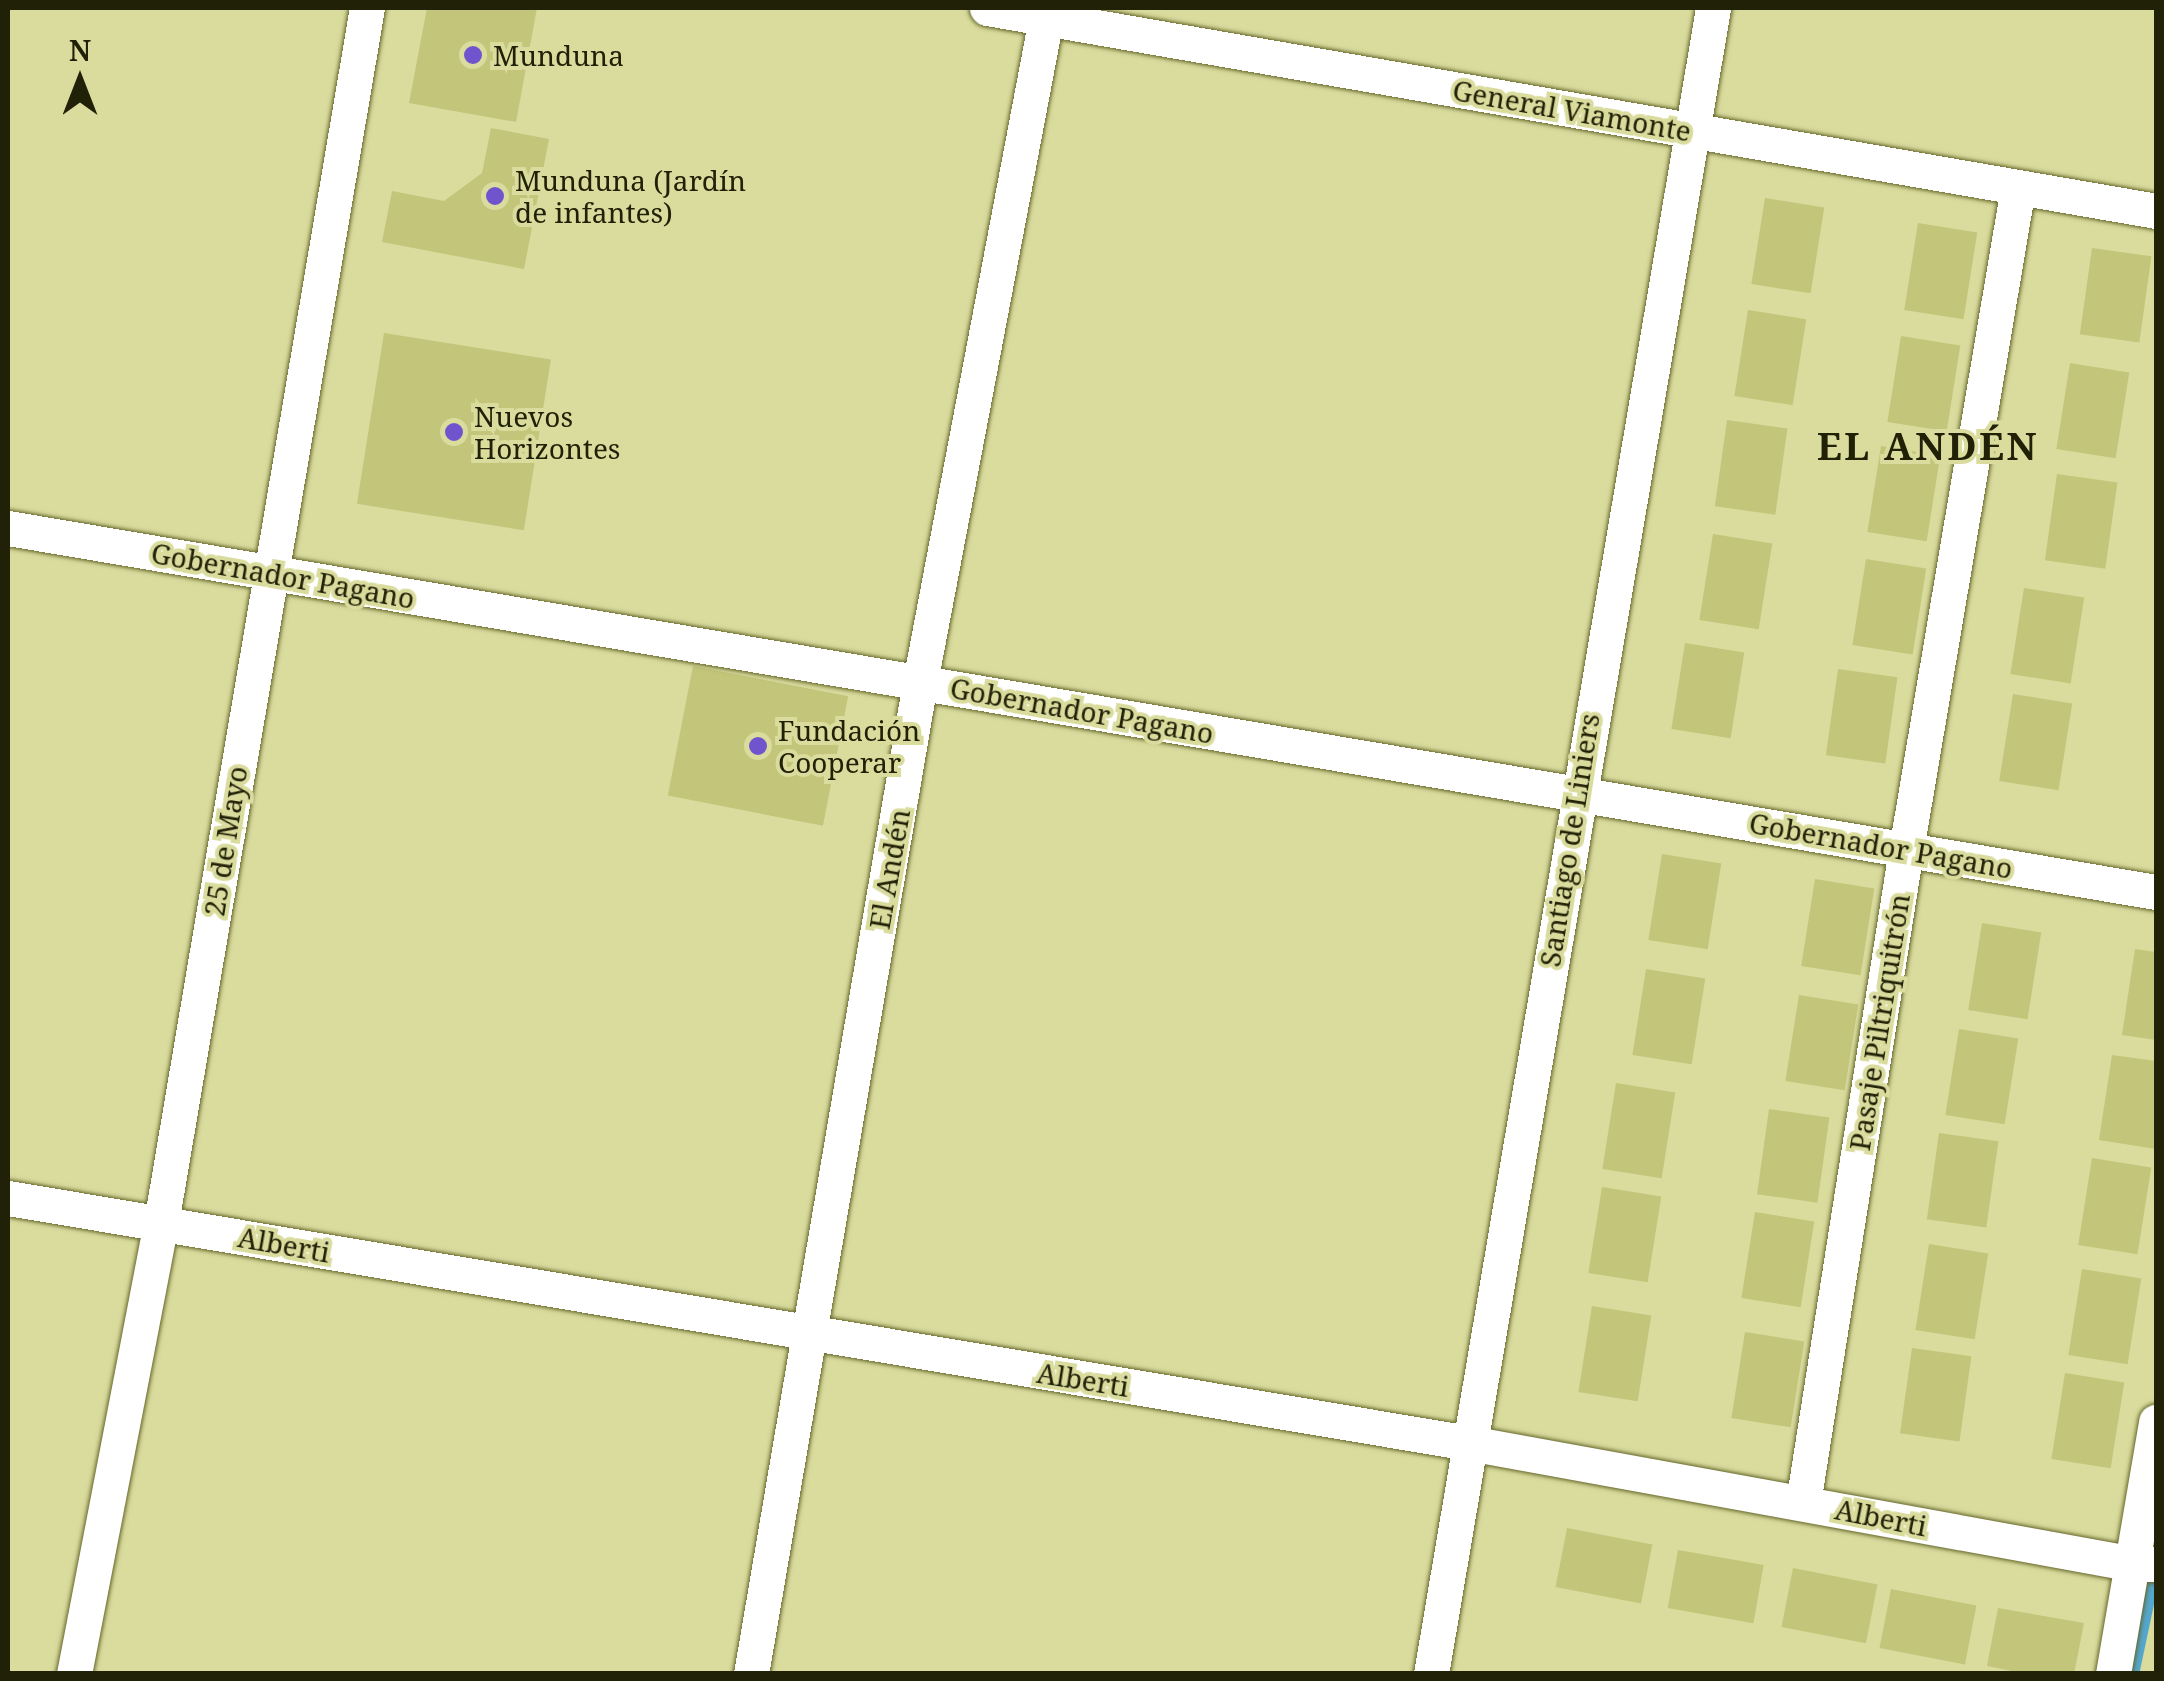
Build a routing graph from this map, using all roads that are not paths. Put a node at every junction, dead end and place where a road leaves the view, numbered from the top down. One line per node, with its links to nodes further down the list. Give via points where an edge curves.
1 (367, 8): 9 (street, 25 de Mayo)
2 (987, 8): 4 (street, General Viamonte)
3 (1712, 8): 5 (street, Santiago de Liniers)
4 (1047, 13): 5 (street, General Viamonte); 10 (street, El Andén)
5 (1689, 130): 6 (street, General Viamonte); 11 (street, Santiago de Liniers)
6 (2018, 188): 7 (street, General Viamonte); 12 (street, Pasaje Piltriquitrón)
7 (2156, 212)
8 (8, 528): 9 (street, Gobernador Pagano)
9 (270, 572): 10 (street, Gobernador Pagano); 15 (street, 25 de Mayo)
10 (920, 682): 11 (street, Gobernador Pagano); 16 (street, El Andén)
11 (1577, 794): 12 (street, Gobernador Pagano); 18 (street, Santiago de Liniers)
12 (1906, 850): 13 (street, Gobernador Pagano); 19 (street, Pasaje Piltriquitrón)
13 (2156, 892)
14 (8, 1198): 15 (street, Alberti)
15 (161, 1223): 16 (street, Alberti); 21 (street, 25 de Mayo)
16 (810, 1335): 18 (street, Alberti); 22 (street, El Andén)
17 (2156, 1422): 20 (street)
18 (1470, 1443): 19 (street, Alberti); 23 (street, Santiago de Liniers)
19 (1803, 1503): 20 (street, Alberti)
20 (2145, 1564): 24 (street)
21 (74, 1674)
22 (751, 1674)
23 (1431, 1674)
24 (2112, 1674)

